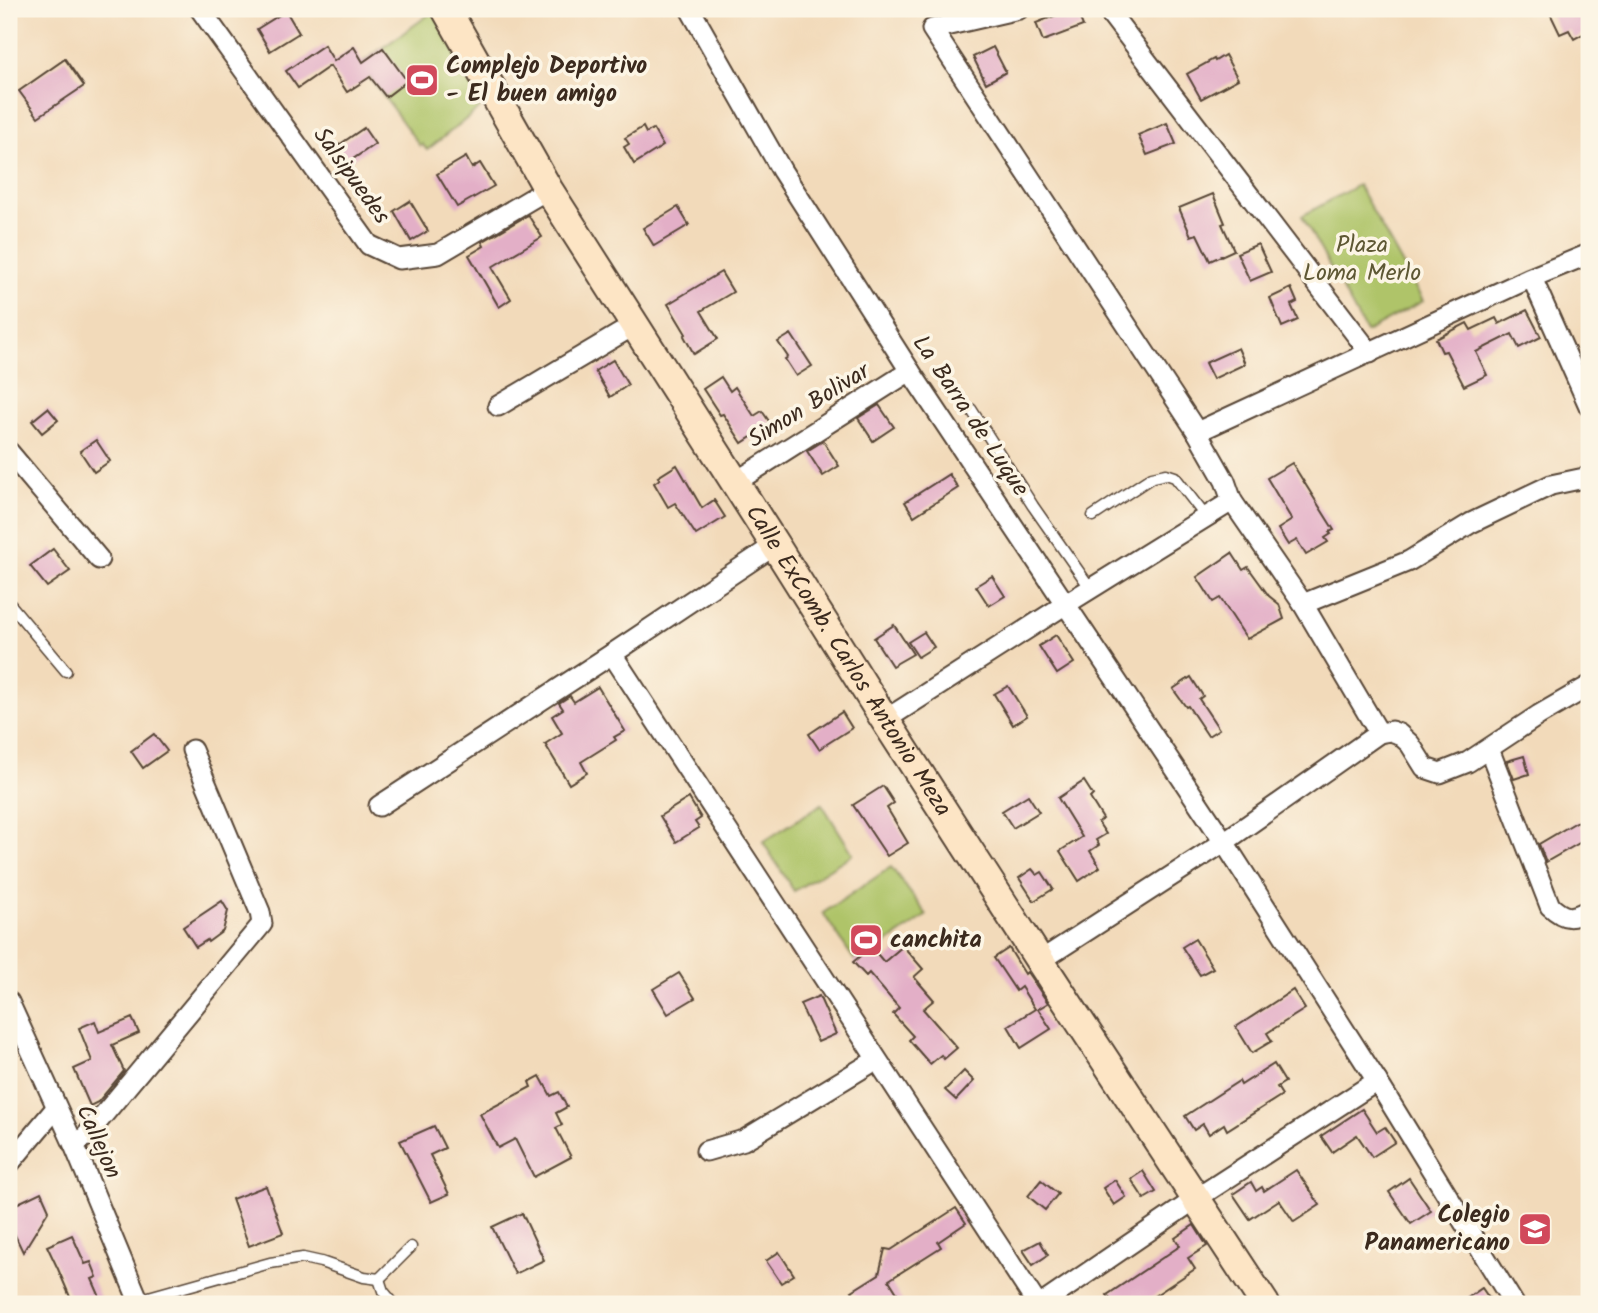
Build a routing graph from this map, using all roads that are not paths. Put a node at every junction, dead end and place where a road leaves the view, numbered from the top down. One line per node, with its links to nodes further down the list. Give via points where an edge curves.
1 (200, 9): 6 (street, Salsipuedes, via 369,245 399,259 438,254)
2 (446, 9): 6 (street, Calle ExComb. Carlos Antonio Meza)
3 (690, 9): 11 (street, La Barra de Luque, via 782,171)
4 (1018, 9): 15 (street, via 932,29)
5 (1107, 9): 10 (street)
6 (548, 189): 9 (street, Calle ExComb. Carlos Antonio Meza)
7 (1589, 254): 8 (street)
8 (1532, 278): 10 (street); 13 (street)
9 (635, 326): 12 (street); 18 (street, Calle ExComb. Carlos Antonio Meza)
10 (1370, 353): 15 (street)
11 (910, 371): 18 (street, Simon Bolivar); 26 (street, La Barra de Luque)
12 (498, 406)
13 (1589, 406)
14 (971, 410): 24 (lane)
15 (1197, 432): 19 (street)
16 (9, 452): 23 (street)
17 (1589, 477): 27 (street, via 1551,485 1471,523 1409,561)
18 (734, 483): 22 (street, Calle ExComb. Carlos Antonio Meza)
19 (1232, 501): 21 (street); 27 (street)
20 (1093, 516): 21 (lane, via 1152,477 1166,474 1175,477)
21 (1206, 517): 24 (street)
22 (775, 545): 28 (street); 31 (street, Calle ExComb. Carlos Antonio Meza)
23 (99, 559)
24 (1091, 589): 26 (street)
25 (9, 603): 29 (lane)
26 (1066, 604): 31 (street); 36 (street, La Barra de Luque)
27 (1303, 604): 32 (street)
28 (612, 654): 35 (street); 40 (street)
29 (66, 671)
30 (1589, 685): 33 (street)
31 (884, 720): 38 (street, Calle ExComb. Carlos Antonio Meza)
32 (1379, 733): 33 (street, via 1391,730 1399,734 1426,768 1440,773); 36 (street)
33 (1489, 749): 37 (street, via 1550,906 1560,915 1576,917)
34 (192, 750): 43 (street, via 262,924)
35 (379, 806)
36 (1224, 842): 38 (street); 41 (street, La Barra de Luque)
37 (1589, 910)
38 (1040, 961): 46 (street, Calle ExComb. Carlos Antonio Meza)
39 (9, 1002): 42 (street, Callejon)
40 (876, 1060): 44 (street, via 744,1140); 51 (street)
41 (1377, 1081): 46 (street); 53 (street, La Barra de Luque)
42 (56, 1108): 43 (street, Callejon); 45 (street)
43 (74, 1145): 49 (street, Callejon)
44 (706, 1151)
45 (9, 1164)
46 (1197, 1198): 51 (street); 52 (street, Calle ExComb. Carlos Antonio Meza)
47 (411, 1247): 48 (lane)
48 (379, 1279): 49 (lane, via 303,1258 270,1263); 50 (lane)
49 (137, 1303)
50 (394, 1304)
51 (1040, 1304)
52 (1265, 1304)
53 (1514, 1304)

